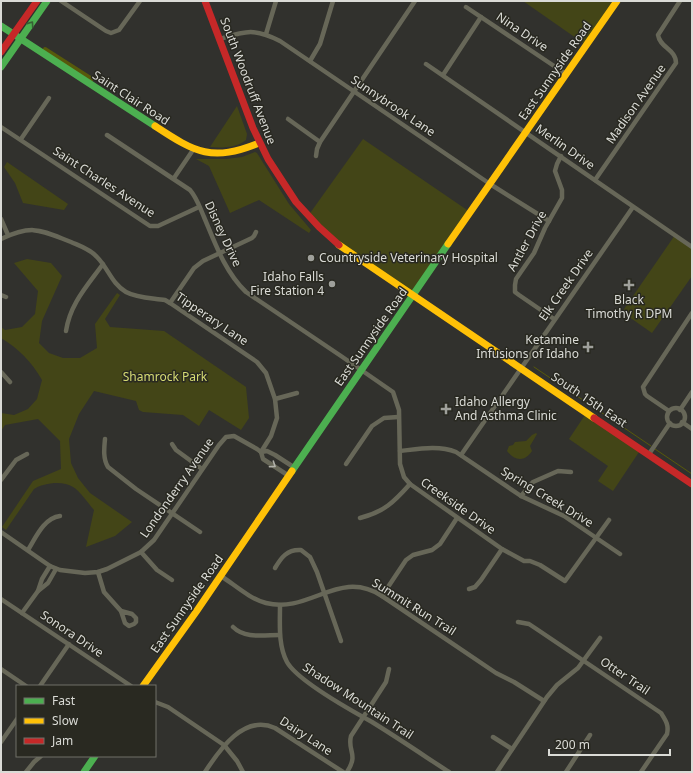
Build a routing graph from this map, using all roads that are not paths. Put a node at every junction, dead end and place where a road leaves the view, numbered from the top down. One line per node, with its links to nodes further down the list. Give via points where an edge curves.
1 (36, 1): 15 (main road)
2 (47, 1): 16 (main road, one-way to 2)
3 (61, 1): 4 (street, via 111,33 119,30)
4 (140, 1)
5 (206, 1): 17 (main road, South Woodruff Avenue)
6 (276, 1): 14 (street)
7 (333, 1): 19 (street, via 320,44)
8 (415, 1): 24 (street)
9 (616, 1): 22 (main road, East Sunnyside Road)
10 (680, 1): 37 (street, Madison Avenue, via 658,35 659,41 673,53 676,63)
11 (466, 7): 12 (street, Nina Drive)
12 (481, 17): 22 (street, Nina Drive); 23 (street)
13 (1, 26): 15 (main road, Saint Clair Road)
14 (266, 34): 17 (street, Sunnybrook Lane, via 249,32); 19 (street, Sunnybrook Lane)
15 (13, 35): 16 (main road, Saint Clair Road); 18 (main road)
16 (20, 39): 21 (main road); 33 (main road, Saint Clair Road)
17 (220, 39): 32 (main road, South Woodruff Avenue)
18 (1, 52)
19 (310, 61): 24 (street, Sunnybrook Lane)
20 (426, 64): 23 (street, Merlin Drive)
21 (1, 67)
22 (566, 74): 28 (main road, East Sunnyside Road)
23 (443, 75): 28 (street, Merlin Drive)
24 (354, 92): 31 (street); 38 (street, Sunnybrook Lane)
25 (48, 98): 30 (street)
26 (288, 120): 31 (street)
27 (1, 127): 30 (street, Saint Charles Avenue)
28 (526, 132): 35 (street, Merlin Drive); 38 (main road, East Sunnyside Road)
29 (107, 135): 36 (street, Disney Drive)
30 (21, 139): 39 (street, Saint Charles Avenue, via 150,226 158,226)
31 (320, 142): 34 (street)
32 (259, 143): 33 (main road, Saint Clair Road, via 226,154); 49 (main road, South Woodruff Avenue, via 289,193 308,216 345,250)
33 (193, 150): 36 (street)
34 (316, 156)
35 (561, 156): 37 (street, Merlin Drive); 42 (street, Antler Drive, via 555,170 562,198)
36 (174, 178): 39 (street, Disney Drive, via 190,190)
37 (595, 180): 40 (street, Merlin Drive)
38 (490, 184): 42 (street, Sunnybrook Lane); 49 (main road, East Sunnyside Road)
39 (199, 207): 47 (street, Disney Drive)
40 (633, 207): 46 (street, Merlin Drive); 52 (street, Elk Creek Drive)
41 (1, 219): 44 (street)
42 (549, 221): 52 (street, Antler Drive, via 534,253 516,279 515,292)
43 (256, 232): 47 (street, via 252,238)
44 (8, 235): 45 (street, Tipperary Lane); 48 (street, Tipperary Lane, via 31,230 43,231 91,251)
45 (1, 239)
46 (692, 247)
47 (220, 254): 50 (street, via 194,268); 55 (street, Disney Drive, via 230,274 246,292)
48 (103, 264): 50 (street, Tipperary Lane, via 116,284 127,293); 53 (street, via 77,300 68,318)
49 (413, 296): 54 (main road, South 15th East); 55 (main road, East Sunnyside Road)
50 (170, 303): 60 (street, Tipperary Lane, via 257,362 269,378)
51 (692, 313): 62 (street, via 643,387 644,394)
52 (554, 319): 54 (street, Elk Creek Drive)
53 (66, 331)
54 (521, 367): 71 (main road, South 15th East); 73 (street, Elk Creek Drive)
55 (361, 370): 63 (street, Creekside Drive, via 393,392 399,410); 75 (main road, East Sunnyside Road)
56 (1, 372): 57 (street)
57 (10, 382)
58 (692, 392): 61 (street)
59 (297, 393): 60 (street)
60 (275, 399): 70 (street, Tipperary Lane, via 275,427)
61 (680, 410): 62 (street, via 673,408); 64 (street, via 684,417)
62 (669, 412): 65 (street, via 667,419)
63 (398, 417): 69 (street, Creekside Drive); 74 (street, via 384,418 372,426)
64 (682, 422): 65 (street, via 678,425); 66 (street)
65 (670, 424): 71 (street)
66 (692, 429)
67 (104, 439): 83 (street, via 104,458 108,468)
68 (172, 444): 76 (street, via 176,450)
69 (400, 450): 73 (street, Spring Creek Drive, via 440,448 450,449); 80 (street, Creekside Drive, via 400,464 404,477)
70 (261, 452): 75 (street, Londonderry Avenue, via 266,451 275,455); 76 (street, Londonderry Avenue, via 231,436 222,440); 78 (street, Londonderry Avenue, one-way to 78, via 263,459)
71 (650, 452): 81 (main road, South 15th East)
72 (27, 454): 79 (street, via 16,460)
73 (461, 455): 82 (street, Spring Creek Drive)
74 (346, 464)
75 (295, 468): 78 (main road, East Sunnyside Road)
76 (202, 469): 83 (street, Londonderry Avenue)
77 (571, 472): 82 (street, via 558,471 533,482)
78 (288, 476): 99 (main road, East Sunnyside Road)
79 (1, 480)
80 (410, 484): 85 (street, via 385,509); 86 (street, Creekside Drive)
81 (692, 484)
82 (521, 496): 90 (street, Spring Creek Drive, via 564,516)
83 (172, 513): 89 (street); 93 (street, Londonderry Avenue, via 154,540)
84 (60, 516): 92 (street, via 48,520)
85 (360, 518)
86 (457, 518): 91 (street, Creekside Drive); 104 (street, via 440,544 432,550 413,555 406,560)
87 (609, 520): 90 (street, Spring Creek Drive)
88 (1, 532): 92 (street, Londonderry Avenue)
89 (200, 532)
90 (596, 538): 91 (street, Creekside Drive, via 565,581 540,566); 94 (street, Spring Creek Drive)
91 (502, 549): 101 (street, via 476,587)
92 (28, 550): 95 (street, Londonderry Avenue)
93 (141, 552): 98 (street, Londonderry Avenue); 100 (street, via 157,570)
94 (620, 554)
95 (50, 566): 97 (street, Londonderry Avenue); 102 (street)
96 (275, 568): 103 (street, via 285,554 298,550 306,553)
97 (56, 569): 98 (street, Londonderry Avenue, via 77,573); 102 (street, via 48,583)
98 (98, 572): 107 (street, via 104,592)
99 (221, 576): 106 (street, Summit Run Trail, via 261,601); 121 (main road, East Sunnyside Road)
100 (172, 580)
101 (470, 589)
102 (38, 591): 108 (street)
103 (325, 594): 104 (street, Summit Run Trail, via 336,588 358,586); 106 (street, Summit Run Trail, via 298,603); 113 (street)
104 (382, 596): 122 (street, Summit Run Trail, via 496,673)
105 (1, 599): 108 (street, Sonora Drive)
106 (280, 605): 111 (street, Shadow Mountain Trail)
107 (121, 612)
108 (22, 613): 114 (street, Sonora Drive)
109 (518, 622): 115 (street, Otter Trail, via 529,624)
110 (233, 627): 111 (street, via 249,636)
111 (280, 635): 124 (street, Shadow Mountain Trail, via 290,666 305,680)
112 (600, 638): 115 (street)
113 (341, 641)
114 (68, 644): 119 (street); 120 (street, Sonora Drive)
115 (584, 661): 122 (street, via 551,691); 142 (street, Otter Trail, via 661,713 667,722 667,734)
116 (1, 669): 118 (street)
117 (390, 669): 124 (street, via 386,682)
118 (25, 685)
119 (41, 685)
120 (130, 685)
121 (144, 685)
122 (544, 701): 130 (street)
123 (156, 702): 129 (street, via 168,707)
124 (362, 717): 138 (street, via 350,739 354,758); 139 (street, Shadow Mountain Trail)
125 (16, 720): 128 (street)
126 (590, 734): 141 (street)
127 (493, 737): 130 (street)
128 (2, 739)
129 (224, 745): 135 (street, Dairy Lane); 136 (street); 137 (street, Dairy Lane, via 248,727 257,724 269,725)
130 (512, 749): 140 (street)
131 (40, 757): 133 (street)
132 (94, 757): 134 (main road)
133 (26, 772)
134 (84, 772)
135 (205, 772)
136 (243, 772)
137 (343, 772)
138 (347, 772)
139 (449, 772)
140 (497, 772)
141 (566, 772)
142 (641, 772)

